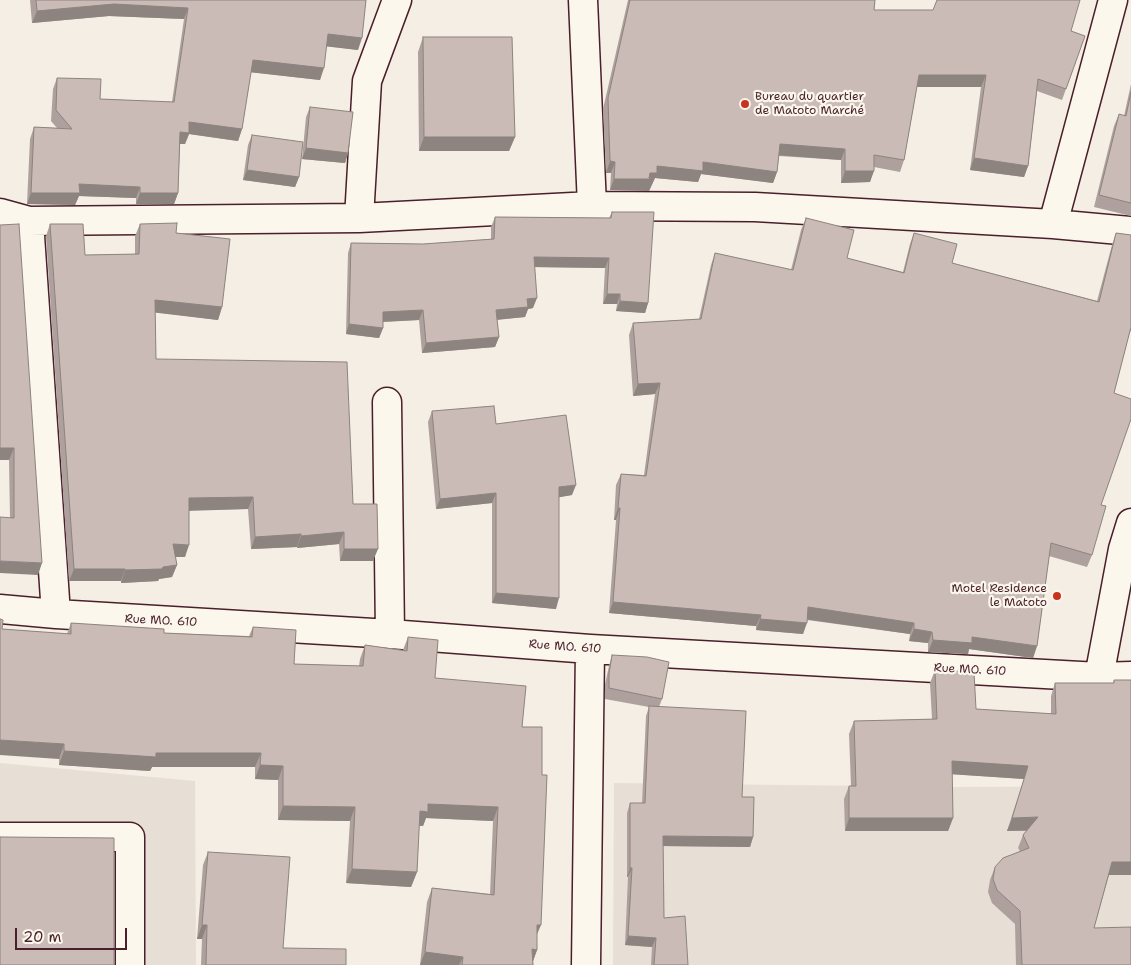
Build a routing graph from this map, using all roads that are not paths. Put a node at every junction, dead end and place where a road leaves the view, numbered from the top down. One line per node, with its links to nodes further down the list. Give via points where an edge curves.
1 (397, 0): 6 (street, via 367,81)
2 (583, 0): 4 (street)
3 (1113, 0): 8 (street)
4 (592, 206): 6 (street); 8 (street, via 755,207)
5 (0, 213): 7 (street)
6 (359, 218): 7 (street)
7 (29, 221): 13 (street)
8 (1053, 224): 9 (street)
9 (1131, 231)
10 (387, 402): 14 (street)
11 (1131, 524): 17 (street, via 1123,549)
12 (0, 609): 13 (street, Rue MO. 610)
13 (56, 614): 14 (street, Rue MO. 610)
14 (390, 634): 15 (street, Rue MO. 610)
15 (590, 648): 17 (street, Rue MO. 610); 20 (street)
16 (1131, 676): 17 (street, Rue MO. 610)
17 (1099, 677)
18 (0, 837): 19 (street, via 130,837)
19 (130, 965)
20 (586, 965)

